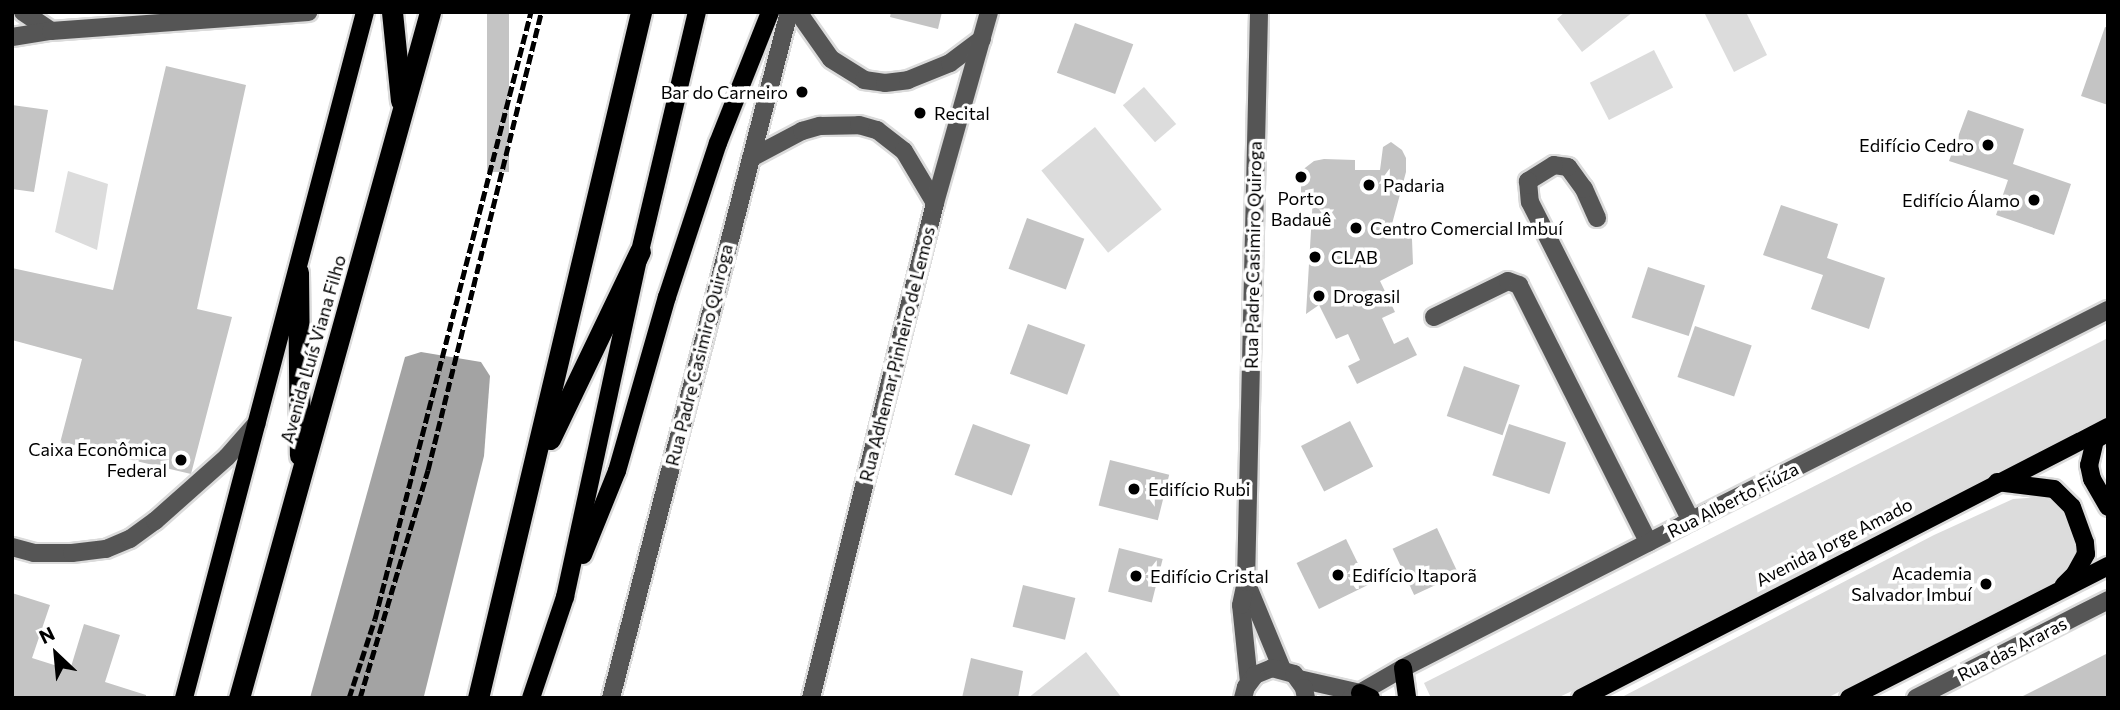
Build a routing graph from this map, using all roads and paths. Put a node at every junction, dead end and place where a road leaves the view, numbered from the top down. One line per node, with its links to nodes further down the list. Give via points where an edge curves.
1 (308, 12): 13 (street)
2 (365, 12): 21 (main road, Avenida Luís Viana Filho)
3 (392, 12): 16 (highway)
4 (430, 12): 16 (highway, Avenida Luís Viana Filho)
5 (641, 12): 27 (highway)
6 (696, 12): 20 (main road)
7 (770, 12): 36 (main road, via 703,186 617,471)
8 (789, 12): 17 (street, Rua Padre Casimiro Quiroga)
9 (798, 12): 15 (street, via 831,59 864,80 908,80 950,63)
10 (989, 12): 15 (street, Rua Adhemar Pinheiro de Lemos)
11 (1259, 12): 34 (street, Rua Padre Casimiro Quiroga)
12 (22, 13): 13 (street)
13 (51, 31): 14 (street)
14 (12, 37)
15 (982, 39): 18 (street, Rua Adhemar Pinheiro de Lemos)
16 (403, 115): 26 (highway, Avenida Luís Viana Filho)
17 (751, 158): 18 (street, via 820,125 859,125 877,130 904,151); 47 (street, Rua Padre Casimiro Quiroga)
18 (936, 203): 48 (street, Rua Adhemar Pinheiro de Lemos)
19 (1597, 218): 30 (street, via 1569,167 1554,165 1528,181 1530,202)
20 (640, 251): 27 (highway); 36 (main road)
21 (298, 272): 24 (main road, Avenida Luís Viana Filho); 26 (highway)
22 (2108, 310): 30 (street, Rua Alberto Fiúza)
23 (1434, 317): 31 (street, via 1508,281 1519,285)
24 (257, 423): 32 (street, via 227,457 130,539 106,549 72,553 33,553); 43 (main road, Avenida Luís Viana Filho)
25 (2108, 430): 28 (main road, Avenida Jorge Amado); 29 (main road, via 2095,440 2089,465 2095,487)
26 (300, 482): 44 (highway, Avenida Luís Viana Filho)
27 (530, 482): 45 (highway)
28 (1996, 482): 35 (main road, via 2054,489 2072,507 2086,554 2075,575); 51 (main road, Avenida Jorge Amado)
29 (2108, 507)
30 (1691, 521): 31 (street, Rua Alberto Fiúza)
31 (1648, 542): 39 (street, Rua Alberto Fiúza)
32 (12, 547)
33 (2108, 566): 35 (main road)
34 (1246, 582): 38 (street, Rua Padre Casimiro Quiroga); 41 (street, Rua Padre Casimiro Quiroga, via 1241,628)
35 (2056, 592): 52 (main road)
36 (565, 597): 46 (main road)
37 (2106, 605): 53 (street, Rua das Araras)
38 (1282, 668): 40 (street, Rua Alberto Fiúza); 41 (street, via 1263,670)
39 (1403, 668): 42 (street, Rua Alberto Fiúza); 50 (main road)
40 (1299, 679): 42 (street, Rua Alberto Fiúza); 49 (street)
41 (1245, 694)
42 (1361, 696)
43 (184, 698)
44 (239, 698)
45 (478, 698)
46 (531, 698)
47 (611, 698)
48 (811, 698)
49 (1306, 698)
50 (1407, 698)
51 (1581, 698)
52 (1849, 698)
53 (1916, 698)

